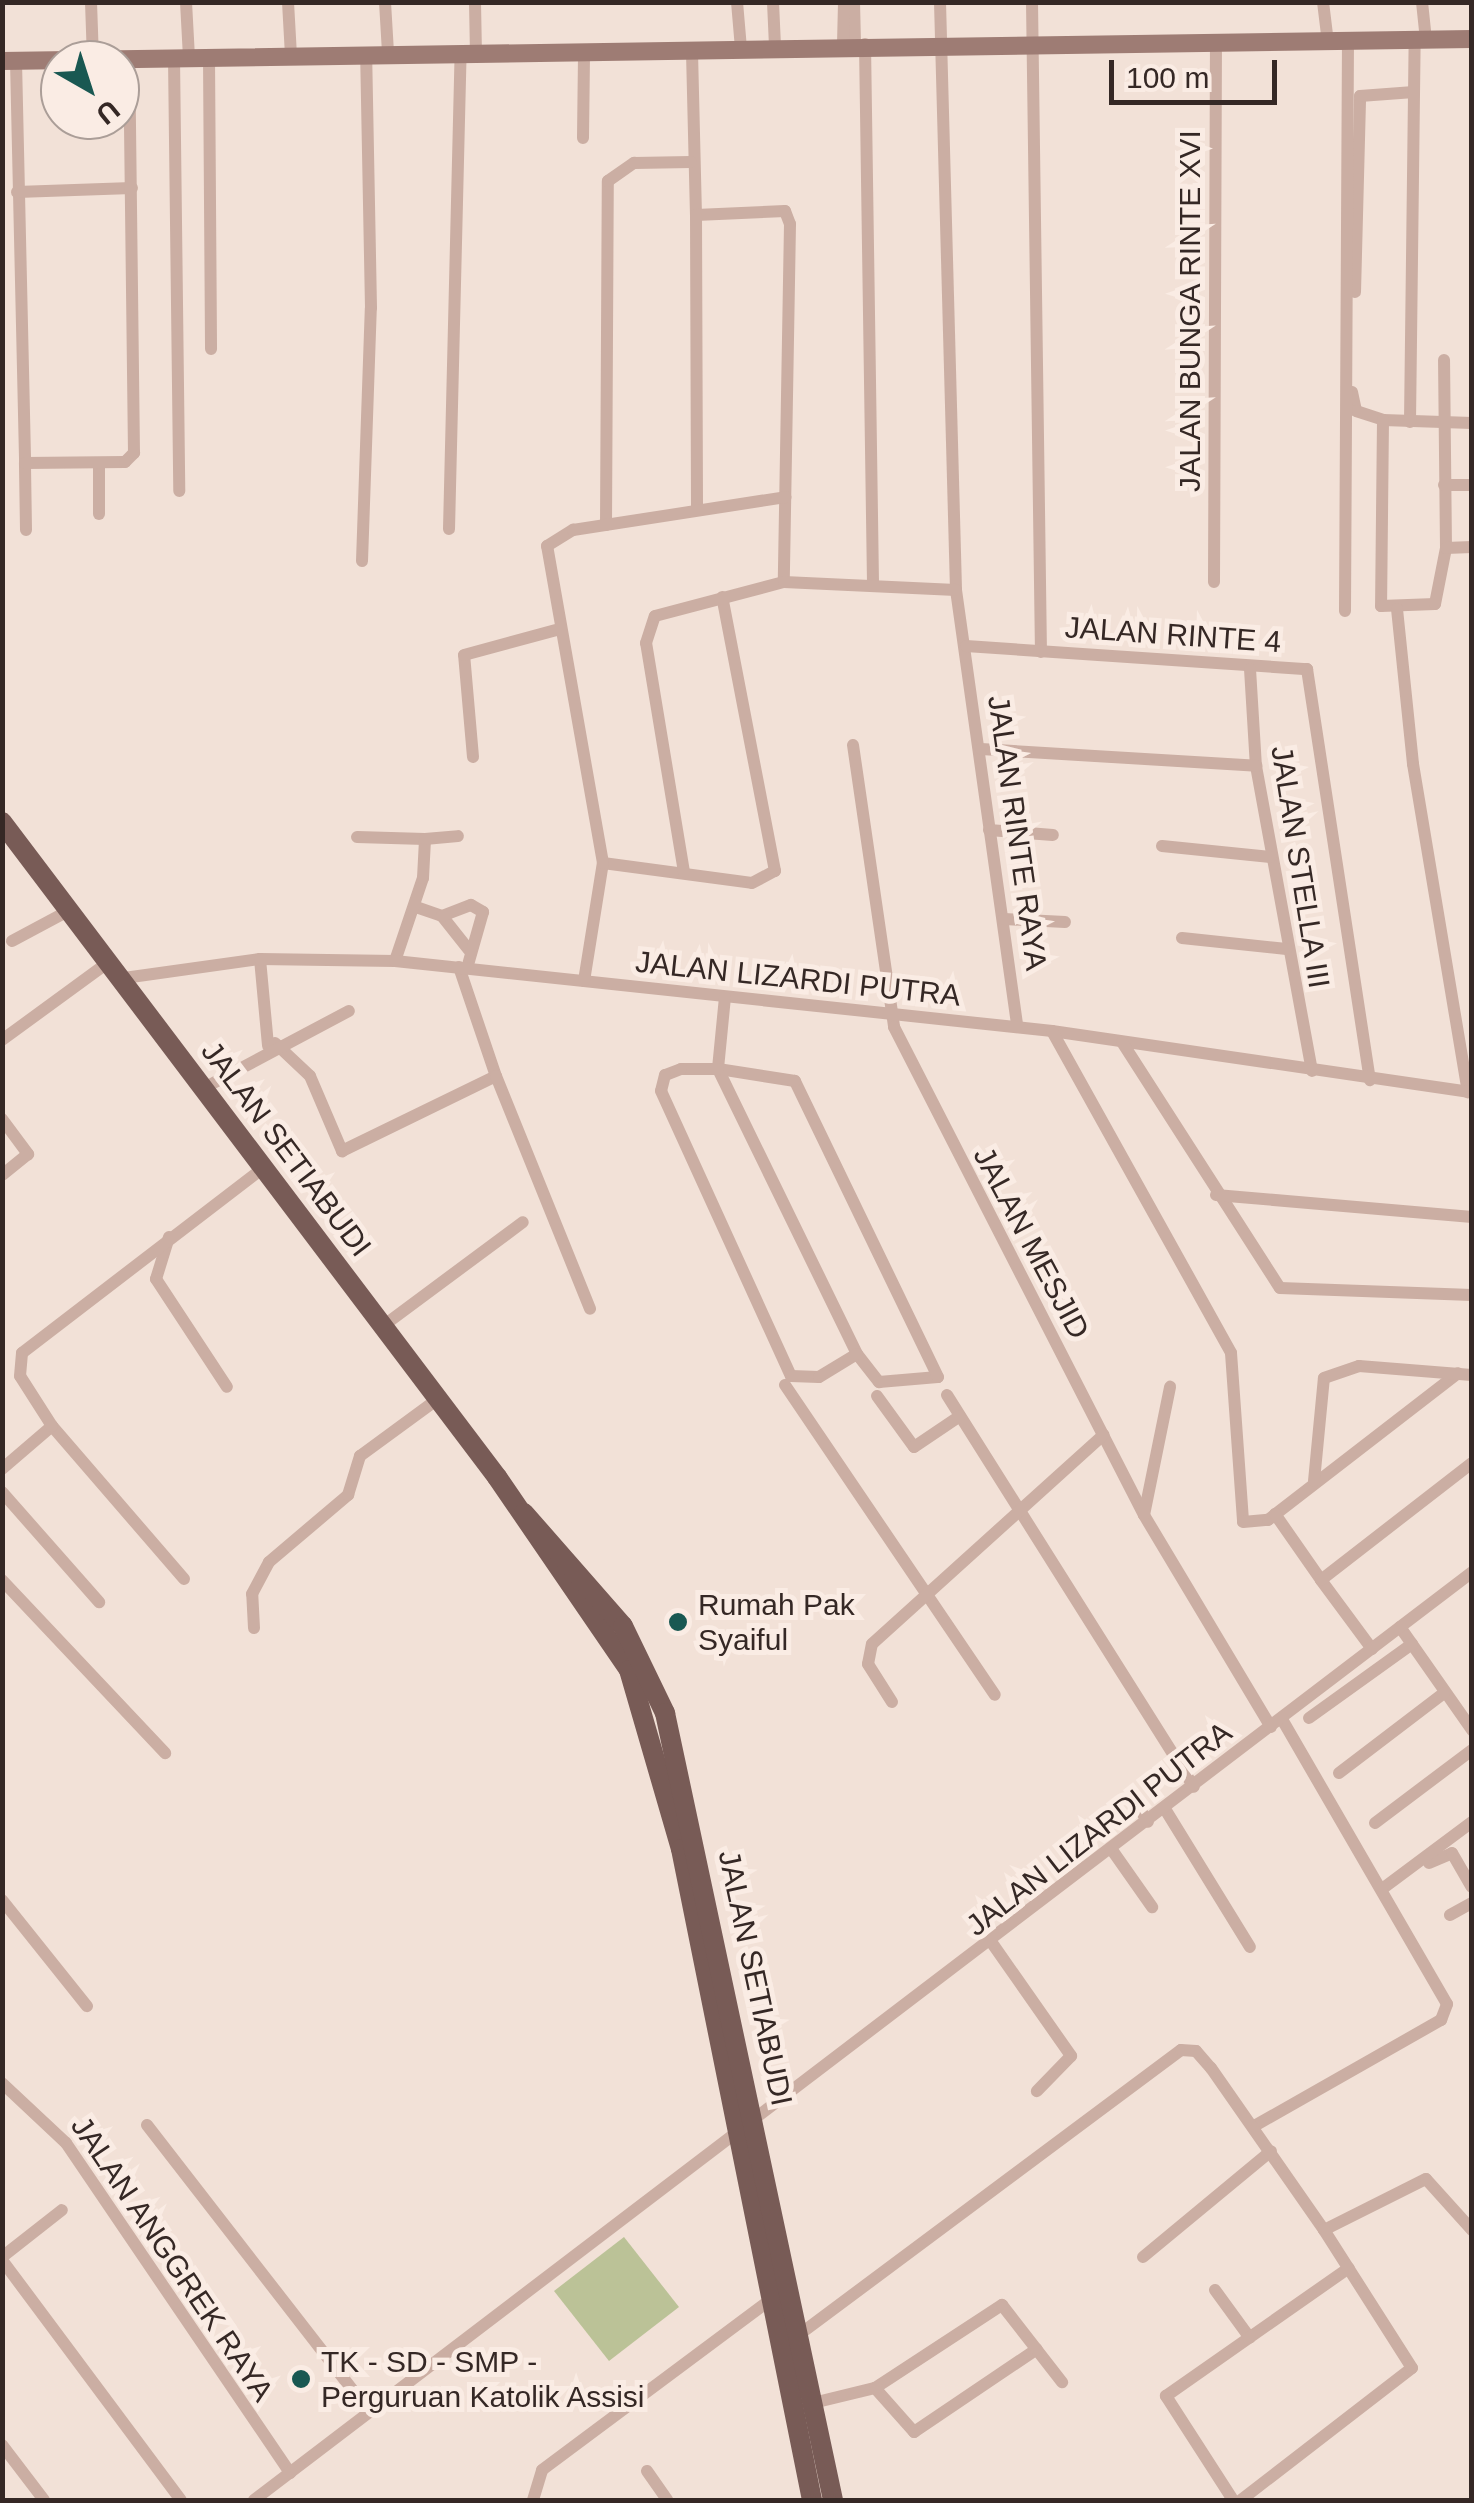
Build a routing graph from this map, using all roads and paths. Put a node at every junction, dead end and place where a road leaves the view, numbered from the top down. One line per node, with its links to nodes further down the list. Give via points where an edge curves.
1 (90, 2): 15 (street)
2 (186, 2): 31 (street)
3 (288, 2): 30 (street)
4 (385, 2): 27 (street)
5 (475, 2): 25 (street)
6 (736, 2): 24 (street)
7 (773, 2): 23 (street)
8 (844, 2): 21 (street)
9 (854, 2): 21 (street)
10 (940, 2): 22 (street, JALAN RINTE RAYA)
11 (1032, 2): 17 (street)
12 (1324, 2): 19 (street)
13 (1422, 2): 16 (street)
14 (1472, 39): 16 (street)
15 (92, 40)
16 (1421, 40): 20 (street); 36 (street)
17 (1034, 41): 18 (street); 22 (street); 72 (street)
18 (1216, 41): 19 (street); 64 (street, JALAN BUNGA RINTE XVI)
19 (1328, 41): 20 (street)
20 (1348, 41): 69 (street)
21 (855, 44): 22 (street); 23 (street); 65 (street)
22 (942, 44): 66 (street, JALAN RINTE RAYA)
23 (775, 46): 24 (street)
24 (741, 48): 26 (street)
25 (468, 52): 27 (street); 28 (street); 58 (street)
26 (692, 52): 28 (street); 39 (street)
27 (388, 53): 29 (street)
28 (584, 53): 37 (street)
29 (366, 54): 30 (street); 62 (street, via 371,308)
30 (291, 56): 32 (street)
31 (181, 57): 32 (street); 33 (street); 53 (street)
32 (209, 58): 43 (street)
33 (140, 59)
34 (40, 60): 35 (street)
35 (10, 61): 41 (street)
36 (1414, 92): 45 (street, via 1360,96 1352,400 1356,411); 46 (street)
37 (583, 138)
38 (131, 140): 40 (street)
39 (691, 162): 42 (street); 57 (street, via 634,163 608,181)
40 (132, 188): 41 (street); 50 (street, via 135,450 125,462)
41 (17, 192): 49 (street)
42 (696, 215): 54 (street, via 788,216); 55 (street)
43 (212, 349)
44 (1444, 360): 47 (street)
45 (1384, 420): 46 (street); 68 (street, via 1379,596 1385,610)
46 (1410, 422): 47 (street)
47 (1444, 423): 48 (street); 51 (street)
48 (1472, 423)
49 (25, 462): 50 (street); 59 (street)
50 (99, 463): 56 (street)
51 (1444, 485): 52 (street); 60 (street)
52 (1472, 485)
53 (179, 490)
54 (785, 498): 55 (street); 63 (street)
55 (697, 508): 57 (street)
56 (99, 514)
57 (606, 525): 70 (street, via 547,546)
58 (449, 529)
59 (26, 530)
60 (1446, 548): 61 (street); 68 (street, via 1441,600)
61 (1472, 548)
62 (362, 560)
63 (784, 582): 65 (street); 67 (street)
64 (1214, 582)
65 (872, 583): 66 (street)
66 (956, 590): 71 (street, JALAN RINTE RAYA)
67 (722, 597): 87 (street, via 664,611 646,633); 87 (street, via 775,871 762,883)
68 (1397, 609): 115 (street, via 1412,764)
69 (1345, 611)
70 (556, 630): 76 (street, via 468,649); 86 (street)
71 (966, 646): 72 (street, JALAN RINTE 4); 75 (street, JALAN RINTE RAYA)
72 (1041, 652): 73 (street, JALAN RINTE 4)
73 (1250, 669): 77 (street, JALAN STELLA III); 113 (street, JALAN RINTE 4, via 1301,667)
74 (853, 745): 104 (street, JALAN MESJID)
75 (981, 750): 77 (street); 79 (street, JALAN RINTE RAYA)
76 (473, 757)
77 (1256, 766): 85 (street, JALAN STELLA III)
78 (2, 822): 89 (main road, JALAN SETIABUDI)
79 (988, 830): 80 (street); 91 (street, JALAN RINTE RAYA)
80 (1054, 835)
81 (357, 836): 83 (street)
82 (458, 836): 83 (street)
83 (425, 839): 88 (street)
84 (1162, 846): 85 (street)
85 (1270, 857): 95 (street, JALAN STELLA III)
86 (603, 863): 87 (street); 101 (street)
87 (684, 872)
88 (416, 907): 90 (street); 98 (street)
89 (66, 912): 94 (street); 100 (main road, JALAN SETIABUDI)
90 (442, 916): 96 (street); 96 (street, via 470,905 483,912)
91 (1004, 919): 92 (street); 105 (street, JALAN RINTE RAYA)
92 (1064, 922)
93 (1182, 938): 95 (street)
94 (12, 941)
95 (1286, 948): 111 (street, JALAN STELLA III)
96 (469, 950): 99 (street)
97 (260, 959): 98 (street, JALAN LIZARDI PUTRA); 100 (street, JALAN LIZARDI PUTRA); 109 (street)
98 (395, 961): 99 (street, JALAN LIZARDI PUTRA)
99 (463, 968): 101 (street, JALAN LIZARDI PUTRA); 112 (street)
100 (111, 972): 107 (street); 114 (main road, JALAN SETIABUDI)
101 (584, 981): 102 (street, JALAN LIZARDI PUTRA)
102 (725, 997): 104 (street, JALAN LIZARDI PUTRA); 110 (street)
103 (349, 1011): 109 (street)
104 (889, 1016): 105 (street, JALAN LIZARDI PUTRA); 136 (street, JALAN MESJID)
105 (1018, 1026): 106 (street, JALAN LIZARDI PUTRA)
106 (1052, 1030): 108 (street, JALAN LIZARDI PUTRA); 142 (street, via 1231,1353 1240,1518 1252,1527)
107 (2, 1040)
108 (1122, 1042): 111 (street, JALAN LIZARDI PUTRA); 119 (street)
109 (271, 1045): 112 (street, via 310,1076 342,1151); 114 (street)
110 (718, 1070): 126 (street); 126 (street, via 672,1072 661,1091 766,1336 791,1376 820,1377); 126 (street, via 795,1081 942,1372 882,1383)
111 (1312, 1071): 113 (street, JALAN LIZARDI PUTRA)
112 (496, 1076): 124 (street)
113 (1370, 1080): 115 (street, JALAN LIZARDI PUTRA)
114 (204, 1088): 117 (main road, JALAN SETIABUDI)
115 (1470, 1092)
116 (2, 1119): 118 (street, via 28,1154)
117 (264, 1168): 122 (street); 125 (main road, JALAN SETIABUDI)
118 (2, 1175)
119 (1216, 1195): 120 (street); 123 (street, via 1280,1288)
120 (1472, 1216)
121 (523, 1222): 125 (street)
122 (170, 1235): 129 (street, via 156,1279); 135 (street, via 22,1353 20,1376)
123 (1472, 1295)
124 (590, 1308)
125 (383, 1326): 133 (main road, JALAN SETIABUDI)
126 (858, 1354)
127 (1464, 1374): 139 (street); 139 (street, via 1358,1366 1324,1378)
128 (785, 1385): 148 (street)
129 (226, 1387)
130 (1170, 1387): 143 (street)
131 (947, 1395): 134 (street)
132 (877, 1396): 134 (street, via 914,1447)
133 (438, 1399): 151 (street, via 360,1456 348,1496 269,1562 252,1594); 184 (main road, JALAN SETIABUDI, via 607,1630 639,1698)
134 (960, 1416): 141 (street)
135 (52, 1426): 138 (street); 145 (street)
136 (1103, 1435): 141 (street); 143 (street, JALAN MESJID)
137 (1472, 1463): 147 (street)
138 (2, 1470)
139 (1314, 1481): 142 (street)
140 (2, 1492): 149 (street)
141 (1024, 1513): 148 (street); 163 (street)
142 (1275, 1514): 147 (street)
143 (1144, 1515): 158 (street, JALAN MESJID)
144 (1472, 1572): 150 (street, JALAN LIZARDI PUTRA)
145 (184, 1578)
146 (2, 1580): 161 (street)
147 (1321, 1580): 153 (street)
148 (930, 1596): 155 (street); 156 (street, via 868,1650)
149 (99, 1602)
150 (1400, 1627): 152 (street); 153 (street, JALAN LIZARDI PUTRA)
151 (254, 1628)
152 (1412, 1644): 154 (street); 157 (street)
153 (1372, 1649): 158 (street, JALAN LIZARDI PUTRA)
154 (1444, 1693): 159 (street); 162 (street)
155 (995, 1695)
156 (892, 1702)
157 (1310, 1718)
158 (1277, 1723): 163 (street, JALAN LIZARDI PUTRA); 172 (street, JALAN MESJID)
159 (1472, 1730)
160 (1472, 1750): 168 (street)
161 (165, 1753)
162 (1339, 1773)
163 (1194, 1787): 165 (street, JALAN LIZARDI PUTRA)
164 (1136, 1805): 166 (street)
165 (1165, 1809): 166 (street, JALAN LIZARDI PUTRA); 178 (street)
166 (1148, 1822): 169 (street, JALAN LIZARDI PUTRA)
167 (1472, 1822): 170 (street)
168 (1375, 1823)
169 (1112, 1850): 175 (street); 177 (street, JALAN LIZARDI PUTRA)
170 (1426, 1864): 171 (street, via 1452,1852); 172 (street)
171 (1472, 1887)
172 (1382, 1889): 183 (street, JALAN MESJID, via 1443,1993 1445,2013)
173 (2, 1900): 179 (street)
174 (1472, 1903): 176 (street)
175 (1152, 1907)
176 (1450, 1915)
177 (992, 1942): 181 (street, via 1070,2056); 184 (street, JALAN LIZARDI PUTRA)
178 (1250, 1947)
179 (86, 2006)
180 (2, 2083): 203 (street, JALAN ANGGREK RAYA, via 66,2143)
181 (1036, 2091)
182 (147, 2125): 200 (street)
183 (1256, 2125): 185 (street); 194 (street, via 1196,2051 1181,2050)
184 (749, 2130): 193 (main road, JALAN SETIABUDI); 194 (main road, JALAN SETIABUDI); 200 (street)
185 (1271, 2151): 187 (street); 189 (street)
186 (62, 2210): 190 (street)
187 (1324, 2230): 188 (street, via 1426,2178); 191 (street)
188 (1472, 2230)
189 (1143, 2256)
190 (2, 2259): 205 (street)
191 (1349, 2268): 195 (street); 212 (street, via 1412,2368)
192 (1215, 2290): 195 (street)
193 (774, 2297): 207 (street, via 542,2470); 209 (main road, JALAN SETIABUDI)
194 (800, 2334): 199 (main road, JALAN SETIABUDI)
195 (1250, 2338): 211 (street, via 1166,2396)
196 (1037, 2349): 197 (street); 198 (street, via 1002,2306); 198 (street, via 914,2432)
197 (1062, 2382)
198 (875, 2388): 199 (street)
199 (812, 2403): 210 (main road, JALAN SETIABUDI)
200 (369, 2411): 203 (street)
201 (2, 2445): 204 (street)
202 (647, 2471): 208 (street)
203 (290, 2473): 206 (street)
204 (44, 2500)
205 (181, 2500)
206 (254, 2500)
207 (533, 2500)
208 (666, 2500)
209 (812, 2500)
210 (834, 2500)
211 (1233, 2500)
212 (1242, 2500)

